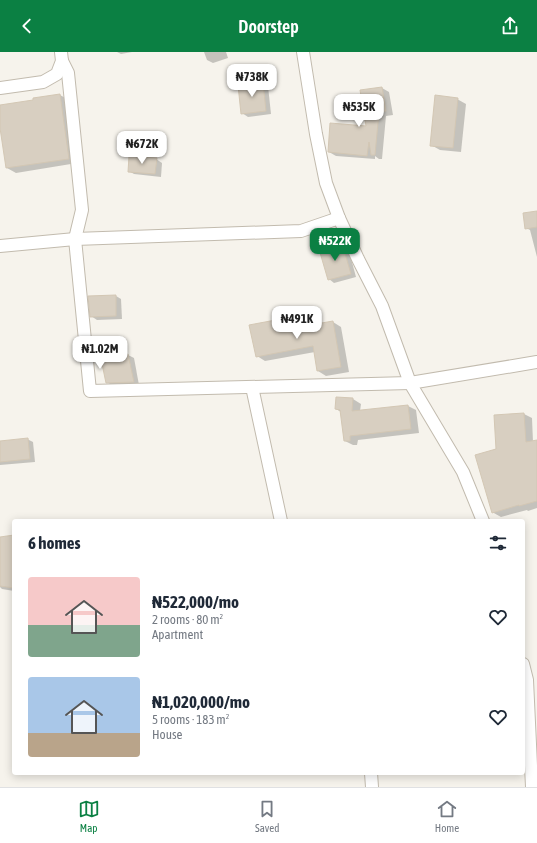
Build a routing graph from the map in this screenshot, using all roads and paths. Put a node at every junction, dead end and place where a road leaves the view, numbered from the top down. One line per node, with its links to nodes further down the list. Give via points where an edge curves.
1 (303, 52): 4 (street, via 326,183)
2 (61, 56): 3 (street, via 57,74 43,82); 5 (street, via 68,73 82,210)
3 (0, 88)
4 (340, 218): 5 (street, via 301,231); 8 (street, via 382,306)
5 (75, 239): 6 (street); 9 (street, via 90,391)
6 (0, 246)
7 (537, 362): 8 (street)
8 (410, 383): 9 (street); 11 (street, via 462,472)
9 (252, 387): 10 (street)
10 (281, 519)
11 (482, 519)
12 (525, 668): 13 (street)
13 (532, 680): 16 (street)
14 (371, 775): 15 (street)
15 (372, 787)
16 (532, 787)

